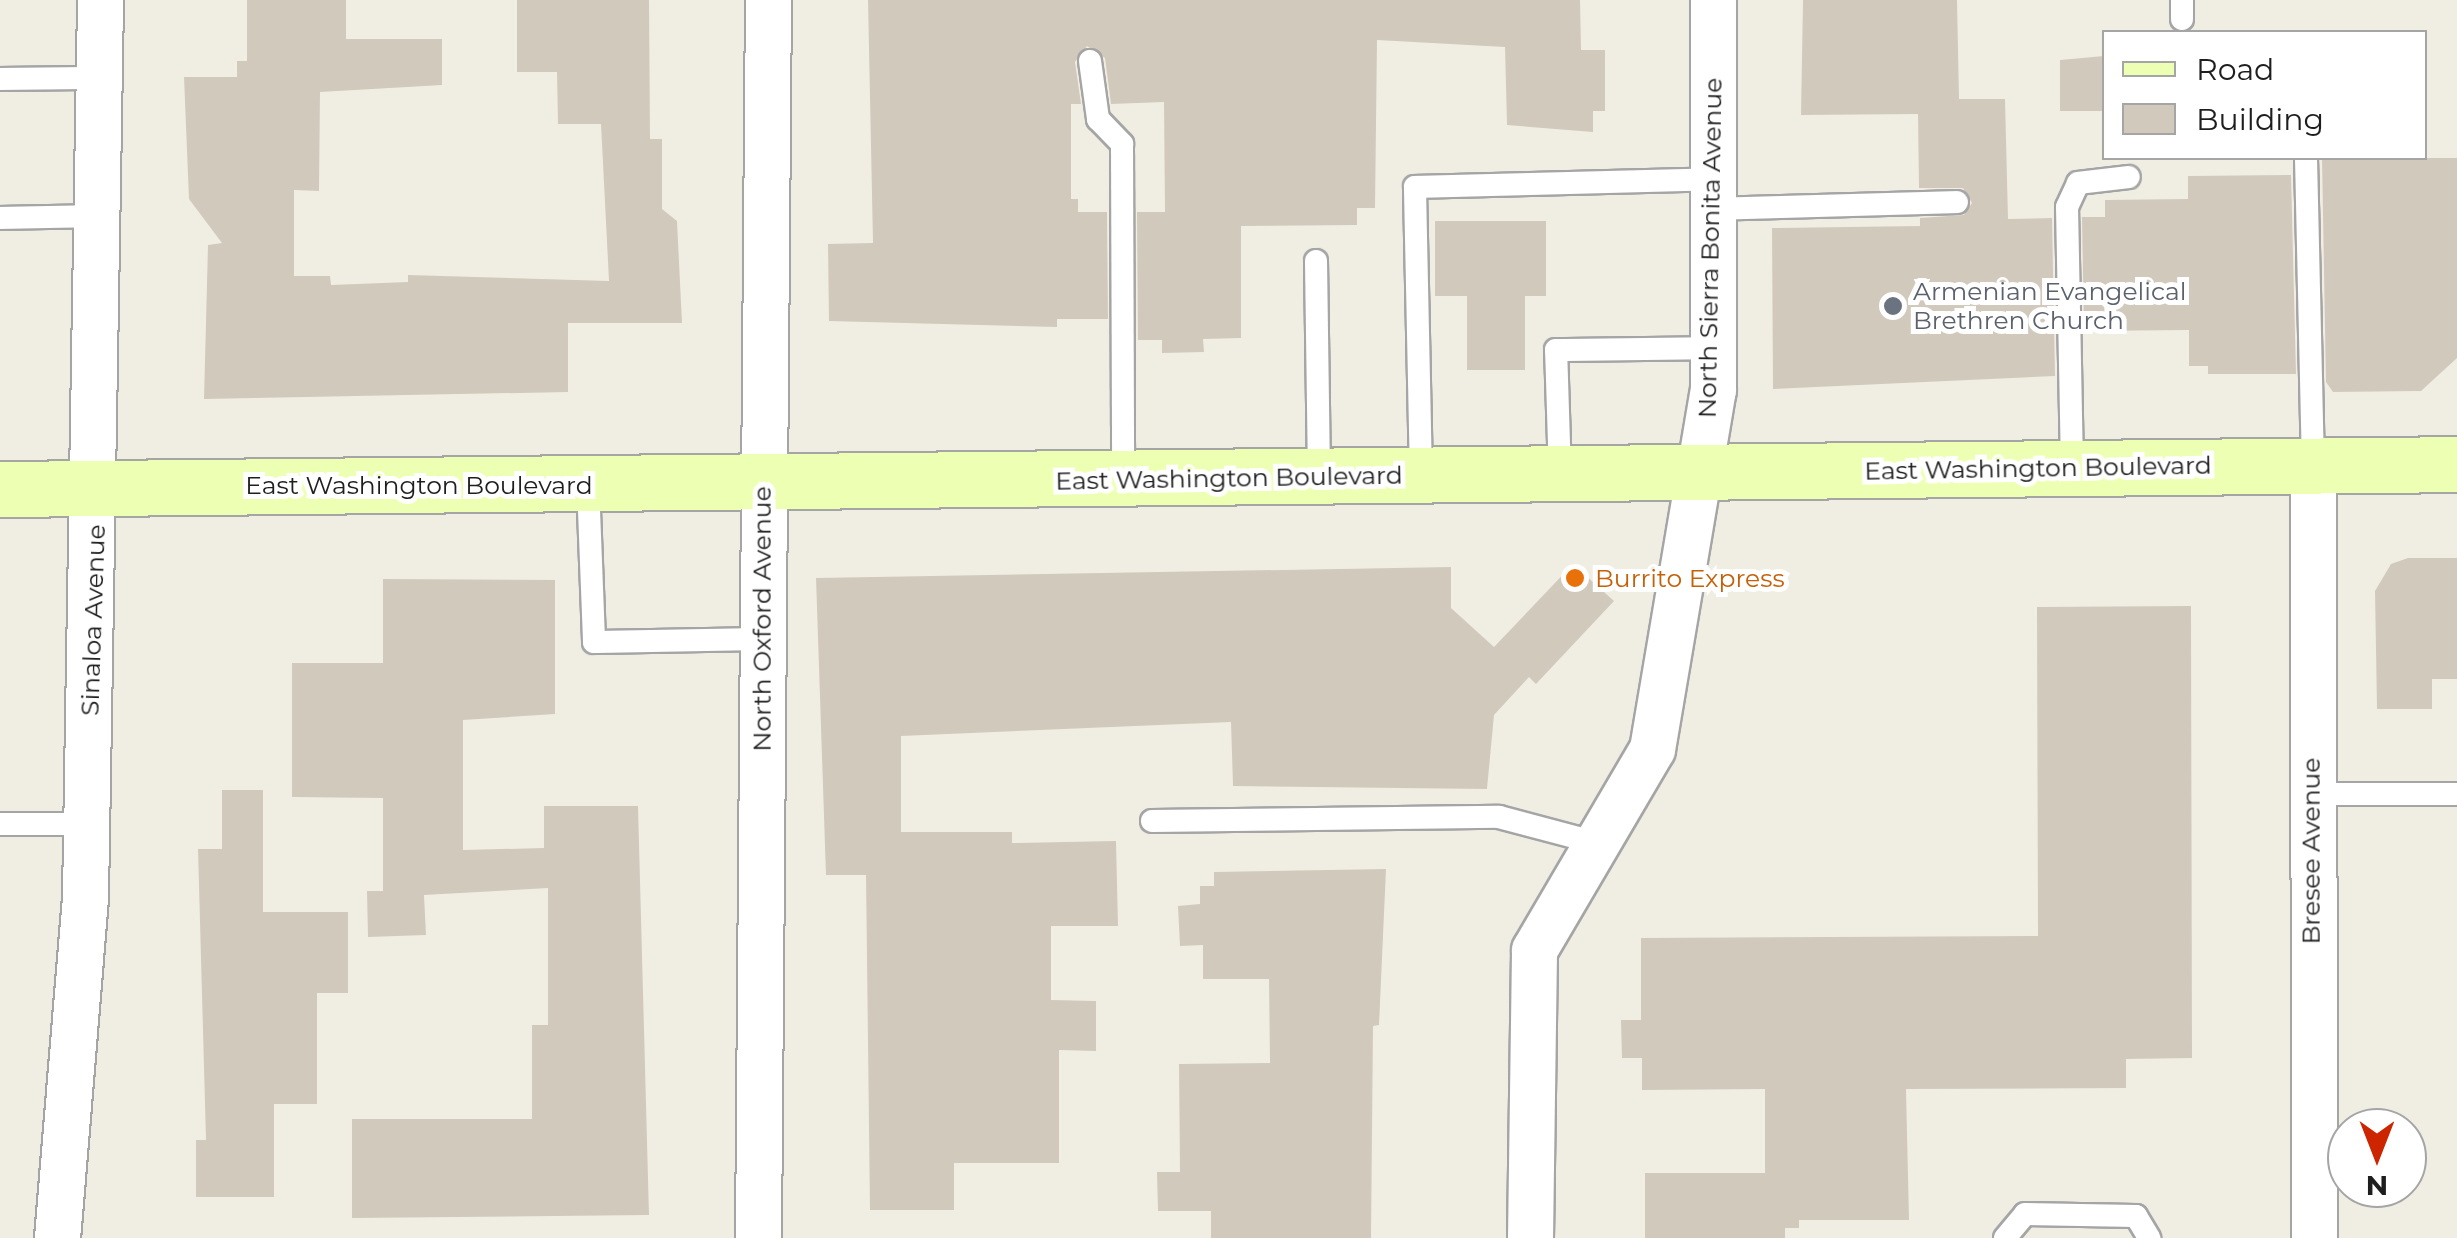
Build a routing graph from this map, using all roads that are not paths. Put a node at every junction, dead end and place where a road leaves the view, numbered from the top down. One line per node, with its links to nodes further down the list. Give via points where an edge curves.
1 (100, 0): 5 (street, Sinaloa Avenue)
2 (768, 0): 23 (street, North Oxford Avenue)
3 (1713, 0): 9 (street, North Sierra Bonita Avenue)
4 (1090, 61): 22 (lane, via 1098,119 1122,144)
5 (99, 78): 6 (lane); 11 (street, Sinaloa Avenue)
6 (0, 80)
7 (2306, 160): 15 (lane)
8 (2129, 177): 17 (lane, via 2078,182 2067,207)
9 (1712, 194): 10 (lane); 14 (street, North Sierra Bonita Avenue); 20 (lane, via 1415,188)
10 (1957, 202)
11 (101, 216): 12 (lane); 25 (street, Sinaloa Avenue)
12 (0, 218)
13 (1316, 261): 21 (lane)
14 (1714, 348): 18 (street, North Sierra Bonita Avenue); 19 (lane, via 1556,350)
15 (2312, 464): 16 (main road, East Washington Boulevard); 17 (main road, East Washington Boulevard); 28 (street, Bresee Avenue)
16 (2457, 464)
17 (2072, 468): 18 (main road, East Washington Boulevard)
18 (1700, 473): 19 (main road, East Washington Boulevard); 33 (street, North Sierra Bonita Avenue, via 1652,749)
19 (1560, 475): 20 (main road, East Washington Boulevard)
20 (1420, 476): 21 (main road, East Washington Boulevard)
21 (1319, 477): 22 (main road, East Washington Boulevard)
22 (1123, 479): 23 (main road, East Washington Boulevard)
23 (761, 483): 24 (main road, East Washington Boulevard); 27 (street, North Oxford Avenue)
24 (588, 484): 25 (main road, East Washington Boulevard); 27 (lane, via 594,642)
25 (98, 488): 26 (main road, East Washington Boulevard); 32 (street, Sinaloa Avenue)
26 (0, 489)
27 (762, 639): 35 (street, North Oxford Avenue)
28 (2310, 794): 29 (lane); 39 (street, Bresee Avenue)
29 (2457, 794)
30 (1152, 821): 33 (lane, via 1499,817)
31 (0, 824): 32 (lane)
32 (86, 824): 34 (street, Sinaloa Avenue)
33 (1597, 843): 36 (street, North Sierra Bonita Avenue, via 1534,950)
34 (57, 1238)
35 (758, 1238)
36 (1530, 1238)
37 (2005, 1238): 38 (lane, via 2025,1214 2136,1216)
38 (2149, 1238)
39 (2314, 1238)

